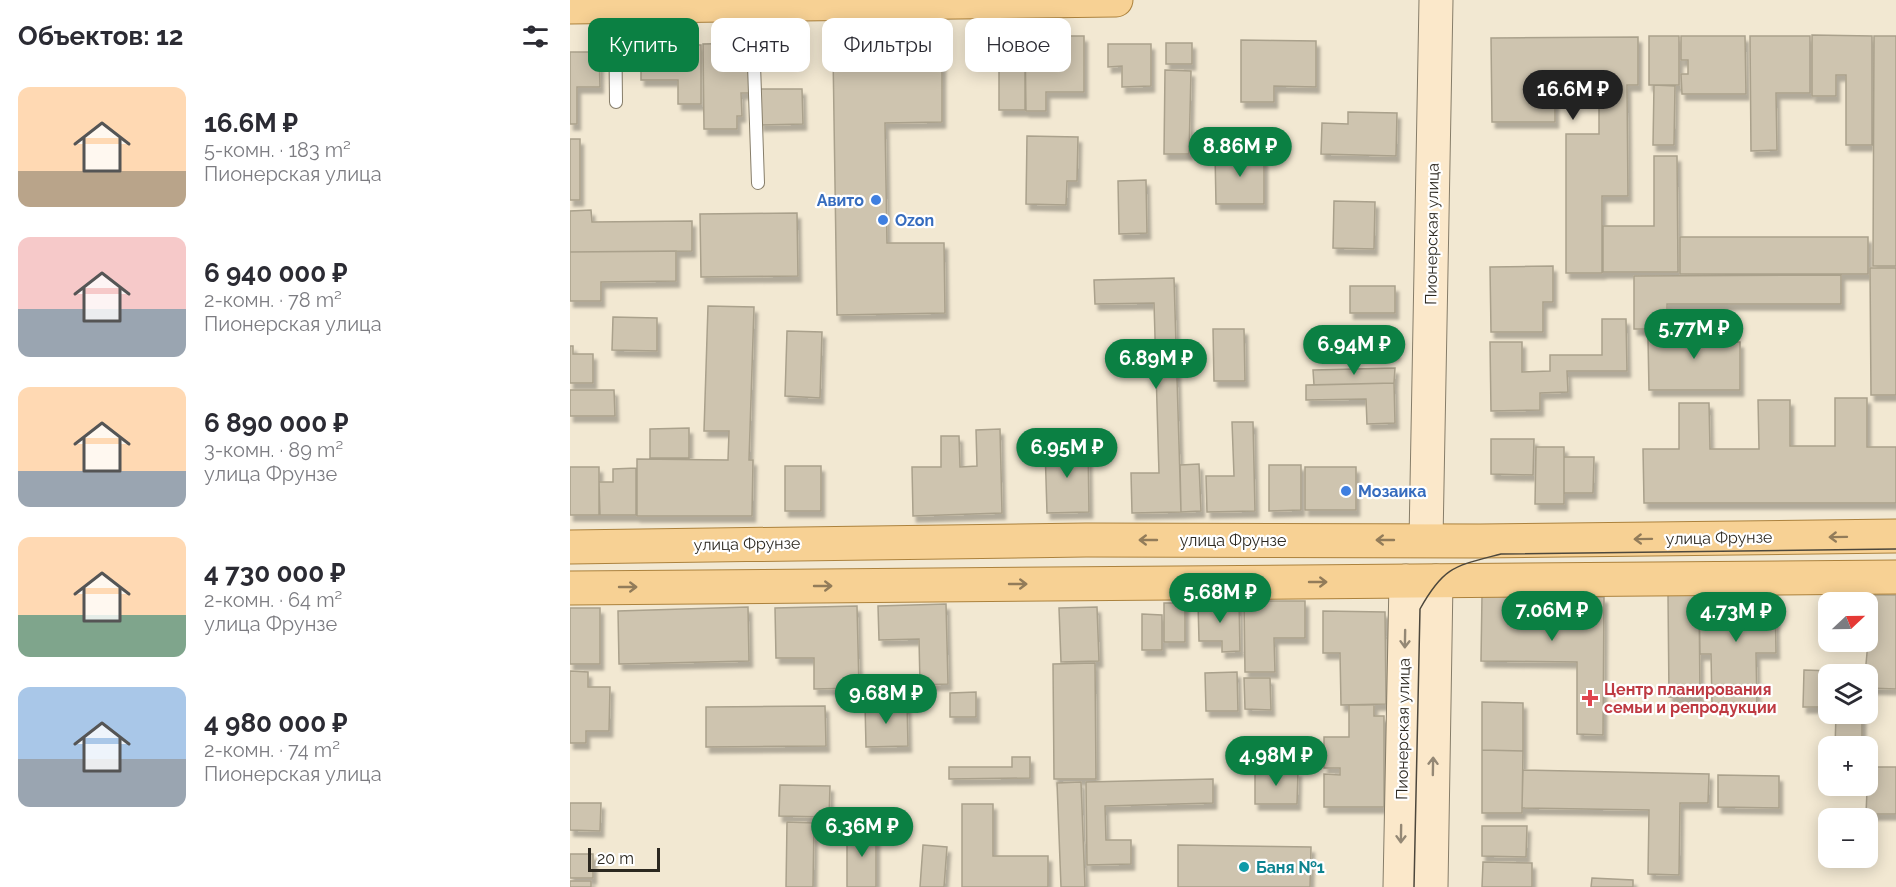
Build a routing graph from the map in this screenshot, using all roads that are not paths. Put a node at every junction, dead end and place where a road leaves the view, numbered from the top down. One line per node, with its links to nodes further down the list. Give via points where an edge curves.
1 (1116, 0): 3 (main road)
2 (1436, 0): 9 (main road, Пионерская улица)
3 (752, 3): 4 (main road); 7 (lane)
4 (615, 6): 5 (main road); 6 (lane)
5 (570, 7)
6 (616, 102)
7 (758, 183)
8 (1896, 536): 9 (main road, улица Фрунзе, one-way to 9)
9 (1426, 540): 10 (main road, улица Фрунзе, one-way to 10); 12 (main road, Пионерская улица)
10 (570, 547)
11 (1896, 577): 12 (main road)
12 (1421, 581): 13 (main road, one-way to 12); 14 (main road, Пионерская улица, one-way to 14); 15 (main road, Пионерская улица, one-way to 12)
13 (570, 588)
14 (1400, 887)
15 (1431, 887)

